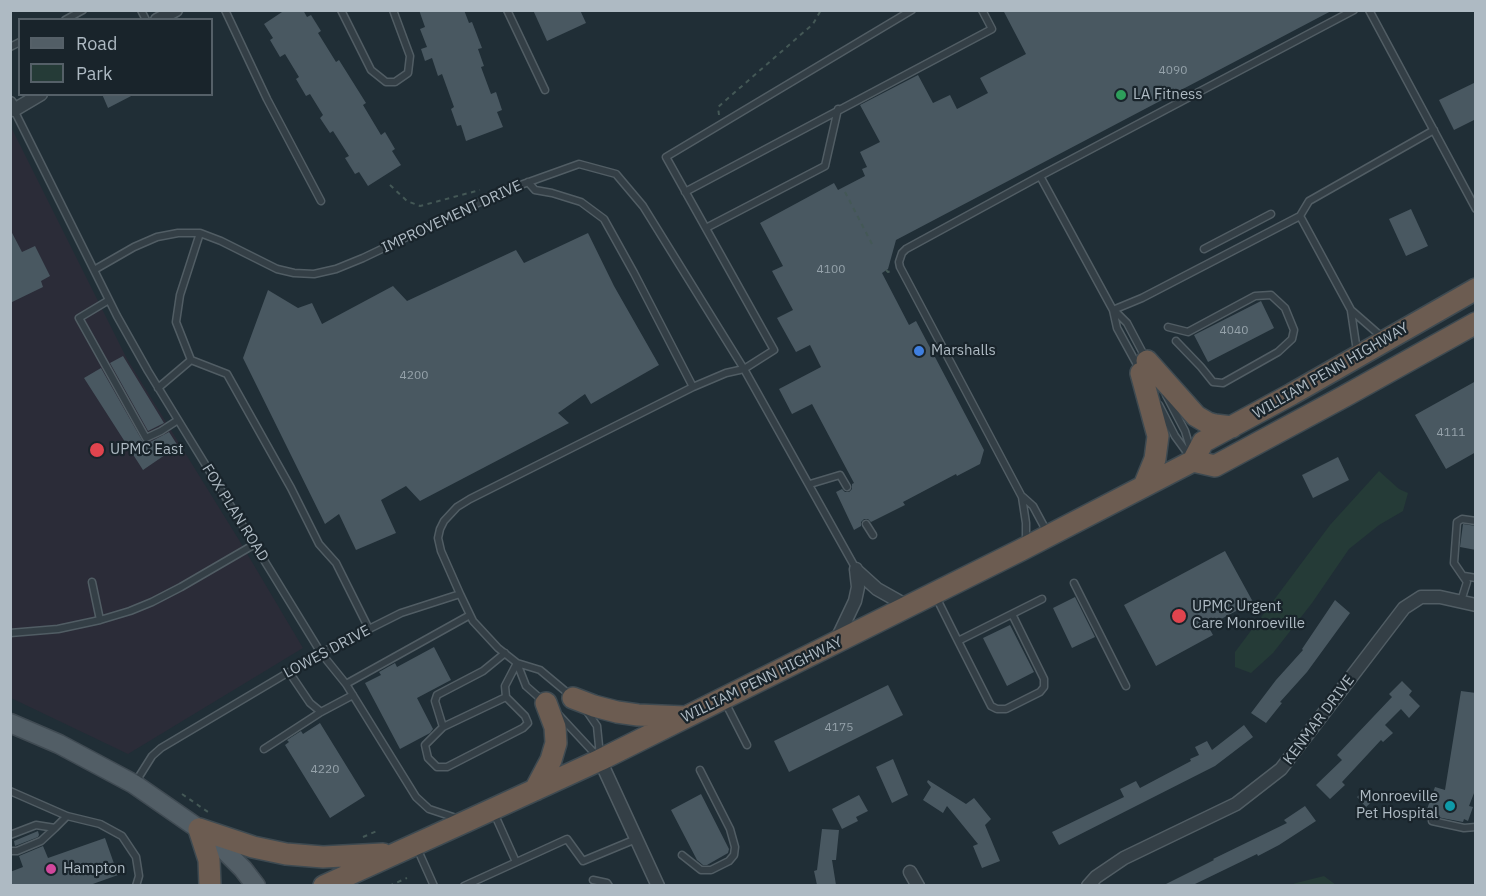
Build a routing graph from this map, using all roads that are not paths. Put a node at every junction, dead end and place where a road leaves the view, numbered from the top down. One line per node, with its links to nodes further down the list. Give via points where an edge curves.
1 (83, 10): 11 (lane)
2 (177, 10): 12 (street)
3 (225, 10): 21 (lane)
4 (341, 10): 5 (lane, via 371,70 386,82 395,82 408,73 410,56)
5 (393, 10)
6 (507, 10): 13 (lane)
7 (912, 10): 20 (lane, via 666,157)
8 (982, 10): 16 (lane, via 992,29)
9 (1354, 10): 18 (lane)
10 (1370, 10): 17 (lane)
11 (69, 18)
12 (161, 18)
13 (545, 90)
14 (37, 96): 15 (street)
15 (12, 109): 28 (lane, FOX PLAN ROAD)
16 (838, 110): 20 (lane); 25 (lane, via 825,166)
17 (1434, 130): 22 (lane); 24 (lane, via 1308,201)
18 (1040, 176): 31 (lane); 49 (lane, via 906,249 899,262)
19 (528, 182): 26 (lane, IMPROVEMENT DRIVE, via 363,258 314,274 277,269); 40 (lane, IMPROVEMENT DRIVE, via 579,164 616,174 643,206); 41 (lane, via 535,190 582,202 604,219)
20 (685, 192): 25 (lane)
21 (321, 201)
22 (1476, 209)
23 (1271, 214): 27 (lane)
24 (1300, 216): 31 (lane); 32 (lane)
25 (706, 228): 40 (lane, via 774,350)
26 (200, 233): 28 (lane, IMPROVEMENT DRIVE, via 157,237); 38 (lane, via 180,295 176,322)
27 (1204, 249)
28 (94, 270): 30 (lane, FOX PLAN ROAD)
29 (1476, 289): 35 (highway, WILLIAM PENN HIGHWAY)
30 (109, 300): 42 (lane, FOX PLAN ROAD); 43 (lane, via 79,318 146,438)
31 (1113, 310): 39 (lane, via 1117,328); 39 (lane, via 1127,323)
32 (1351, 310): 35 (lane); 37 (lane)
33 (1476, 323): 45 (highway, WILLIAM PENN HIGHWAY, via 1215,466)
34 (1168, 327): 36 (lane, via 1188,332 1255,296 1271,295 1285,308 1294,330 1292,339 1278,352 1223,383 1213,382)
35 (1385, 340): 37 (highway, WILLIAM PENN HIGHWAY)
36 (1176, 341)
37 (1358, 356): 44 (highway, WILLIAM PENN HIGHWAY)
38 (191, 360): 42 (lane); 70 (lane, via 227,374 319,544 336,563)
39 (1144, 367): 44 (highway, via 1196,416 1208,423); 45 (lane, via 1175,436); 45 (lane, via 1185,431); 47 (highway, via 1158,436 1155,459)
40 (744, 369): 41 (lane); 46 (lane, IMPROVEMENT DRIVE)
41 (693, 387): 61 (lane, via 458,507 444,521 438,538)
42 (158, 388): 43 (lane, FOX PLAN ROAD)
43 (178, 420): 54 (lane, FOX PLAN ROAD)
44 (1232, 427): 45 (highway, WILLIAM PENN HIGHWAY, via 1203,442)
45 (1193, 461): 47 (highway, WILLIAM PENN HIGHWAY)
46 (810, 484): 48 (lane, via 840,475); 56 (lane, IMPROVEMENT DRIVE)
47 (1144, 486): 53 (highway, WILLIAM PENN HIGHWAY)
48 (847, 487)
49 (1022, 497): 53 (lane, via 1033,506); 55 (lane)
50 (1476, 521): 57 (lane, via 1457,522 1454,563)
51 (866, 524): 52 (lane)
52 (873, 536)
53 (1049, 536): 55 (highway, WILLIAM PENN HIGHWAY)
54 (255, 544): 69 (lane, via 153,602); 74 (lane, FOX PLAN ROAD)
55 (1025, 548): 62 (highway, WILLIAM PENN HIGHWAY)
56 (856, 569): 66 (street, via 877,589); 73 (street, via 855,601)
57 (1464, 576): 58 (lane); 64 (lane, via 1467,582)
58 (1476, 578)
59 (92, 582): 69 (lane)
60 (1074, 582): 79 (lane)
61 (460, 594): 68 (lane); 70 (lane, LOWES DRIVE, via 410,610)
62 (935, 594): 66 (highway, WILLIAM PENN HIGHWAY); 72 (lane)
63 (1042, 599): 67 (lane)
64 (1461, 602): 65 (street, KENMAR DRIVE); 121 (street, KENMAR DRIVE, via 1421,597 1404,608 1281,769 1236,804 1124,858)
65 (1476, 605)
66 (909, 607): 73 (highway, WILLIAM PENN HIGHWAY)
67 (1012, 614): 72 (lane); 72 (lane, via 1044,679 1040,692 1006,709 991,706)
68 (470, 615): 75 (lane); 78 (lane)
69 (100, 620): 71 (lane)
70 (369, 629): 74 (lane, LOWES DRIVE)
71 (10, 633)
72 (958, 641)
73 (835, 643): 83 (highway, WILLIAM PENN HIGHWAY)
74 (321, 653): 77 (lane, LOWES DRIVE); 78 (lane, FOX PLAN ROAD)
75 (505, 653): 76 (lane); 88 (lane, via 483,671 437,695 435,701)
76 (517, 663): 81 (lane, via 505,686); 82 (lane, via 540,670); 84 (lane, via 526,686)
77 (289, 672): 85 (lane); 93 (lane, LOWES DRIVE, via 161,748)
78 (346, 684): 80 (lane, FOX PLAN ROAD)
79 (1126, 686)
80 (353, 695): 85 (lane); 98 (lane, FOX PLAN ROAD, via 419,801 435,812)
81 (506, 697): 88 (lane); 88 (lane, via 528,723 447,767 437,767 428,758 425,745)
82 (573, 698): 86 (highway, via 617,712); 91 (lane, via 597,726)
83 (723, 699): 86 (highway, WILLIAM PENN HIGHWAY); 89 (lane)
84 (546, 703): 91 (lane); 94 (highway, via 556,743)
85 (321, 712): 90 (lane)
86 (685, 718): 91 (highway, WILLIAM PENN HIGHWAY)
87 (10, 723): 93 (main road)
88 (443, 726)
89 (747, 745)
90 (264, 749)
91 (600, 760): 94 (highway, WILLIAM PENN HIGHWAY); 104 (street)
92 (700, 770): 108 (lane, via 730,829 734,855 711,870 701,870)
93 (134, 784): 102 (main road)
94 (535, 790): 96 (highway, WILLIAM PENN HIGHWAY)
95 (10, 791): 97 (lane)
96 (493, 810): 98 (highway, WILLIAM PENN HIGHWAY); 109 (lane)
97 (67, 816): 101 (lane); 112 (lane, via 100,824 122,836 136,858)
98 (467, 821): 105 (highway, WILLIAM PENN HIGHWAY)
99 (1432, 821): 100 (lane)
100 (1476, 827)
101 (55, 828): 103 (lane, via 36,825); 106 (lane, via 41,841)
102 (199, 829): 107 (highway, via 253,847 294,855); 113 (highway, via 209,860); 114 (main road)
103 (10, 835)
104 (636, 838): 109 (lane, via 583,861 567,838); 119 (street)
105 (415, 845): 107 (highway, WILLIAM PENN HIGHWAY); 116 (lane)
106 (10, 851)
107 (395, 854): 115 (highway, WILLIAM PENN HIGHWAY)
108 (682, 855)
109 (516, 862): 117 (lane)
110 (910, 872): 120 (street)
111 (592, 880): 118 (lane)
112 (136, 885)
113 (210, 885)
114 (256, 885)
115 (324, 885)
116 (434, 885)
117 (464, 885)
118 (609, 885)
119 (658, 885)
120 (918, 885)
121 (1088, 885)

